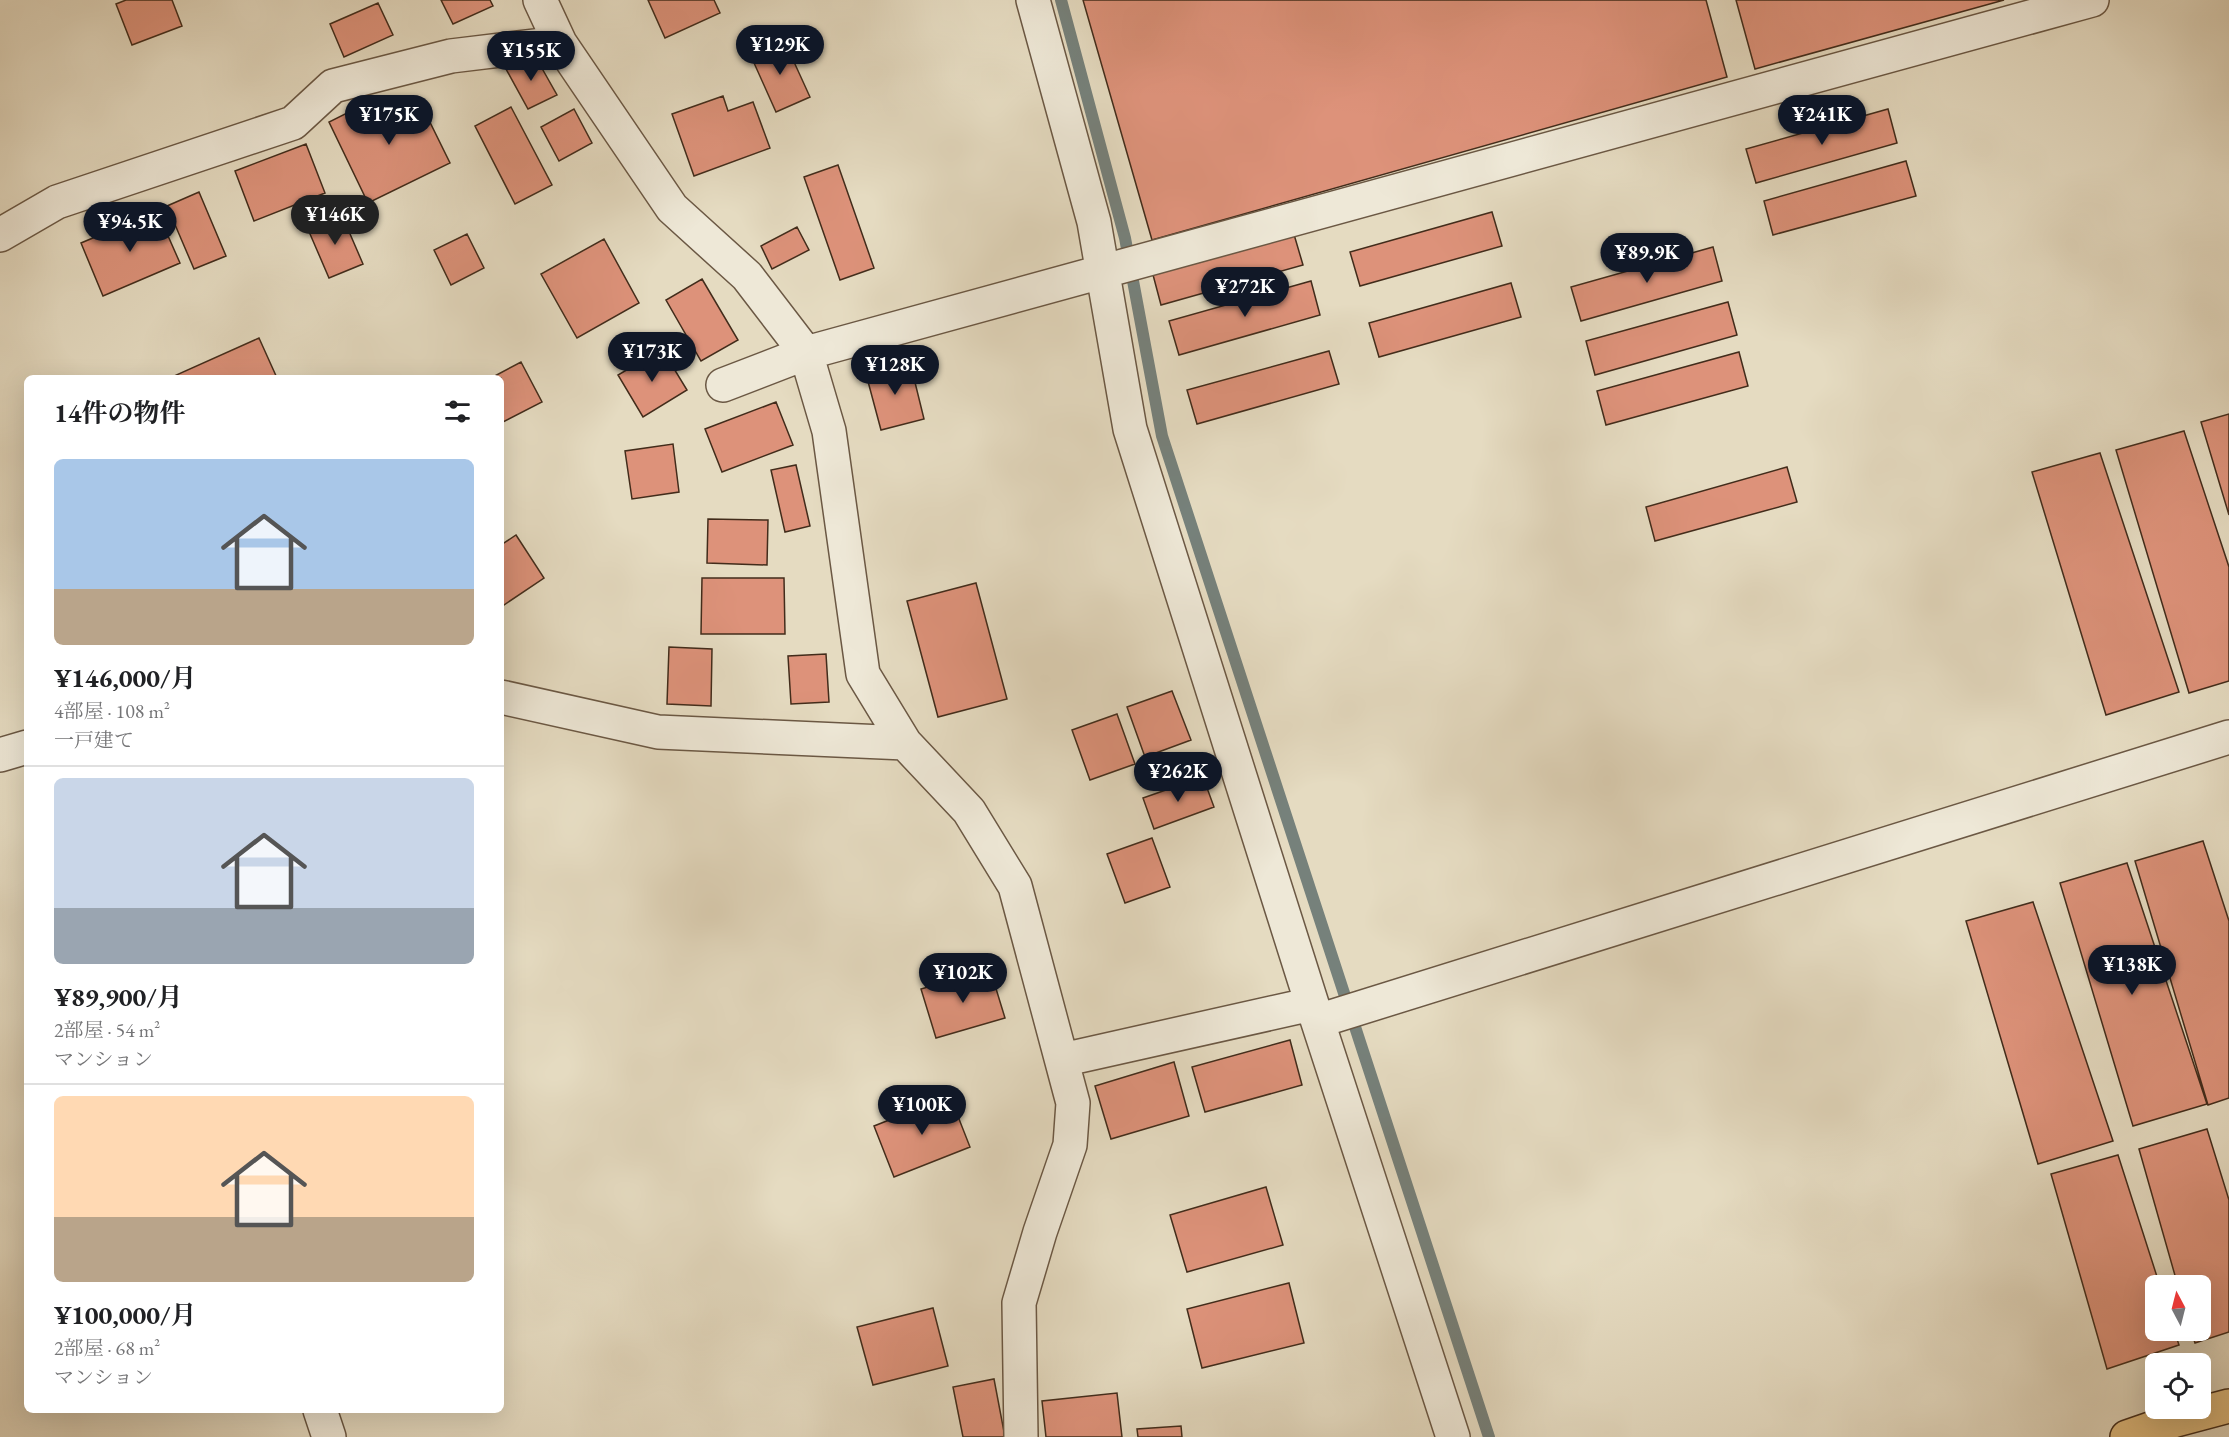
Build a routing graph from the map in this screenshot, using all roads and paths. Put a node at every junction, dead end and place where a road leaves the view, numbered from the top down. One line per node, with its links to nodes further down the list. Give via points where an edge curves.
1 (1033, 0): 6 (street, via 1094,222)
2 (2092, 0): 6 (street)
3 (544, 2): 4 (street)
4 (560, 43): 5 (street, via 451,56 333,86 293,123 57,202); 7 (street, via 672,207 747,276)
5 (0, 235)
6 (1102, 271): 7 (street); 14 (street, via 1130,429)
7 (806, 353): 8 (street); 11 (street, via 830,431 862,674)
8 (723, 385)
9 (504, 698): 11 (street, via 658,732)
10 (2229, 737): 14 (street)
11 (905, 743): 15 (street, via 969,811 1015,886)
12 (24, 748): 13 (street)
13 (0, 755)
14 (1315, 1013): 15 (street); 20 (street)
15 (1062, 1060): 19 (street, via 1073,1103 1070,1145 1019,1303)
16 (2229, 1406): 21 (main road)
17 (321, 1413): 18 (street)
18 (328, 1437)
19 (1021, 1437)
20 (1453, 1437)
21 (2127, 1437)

